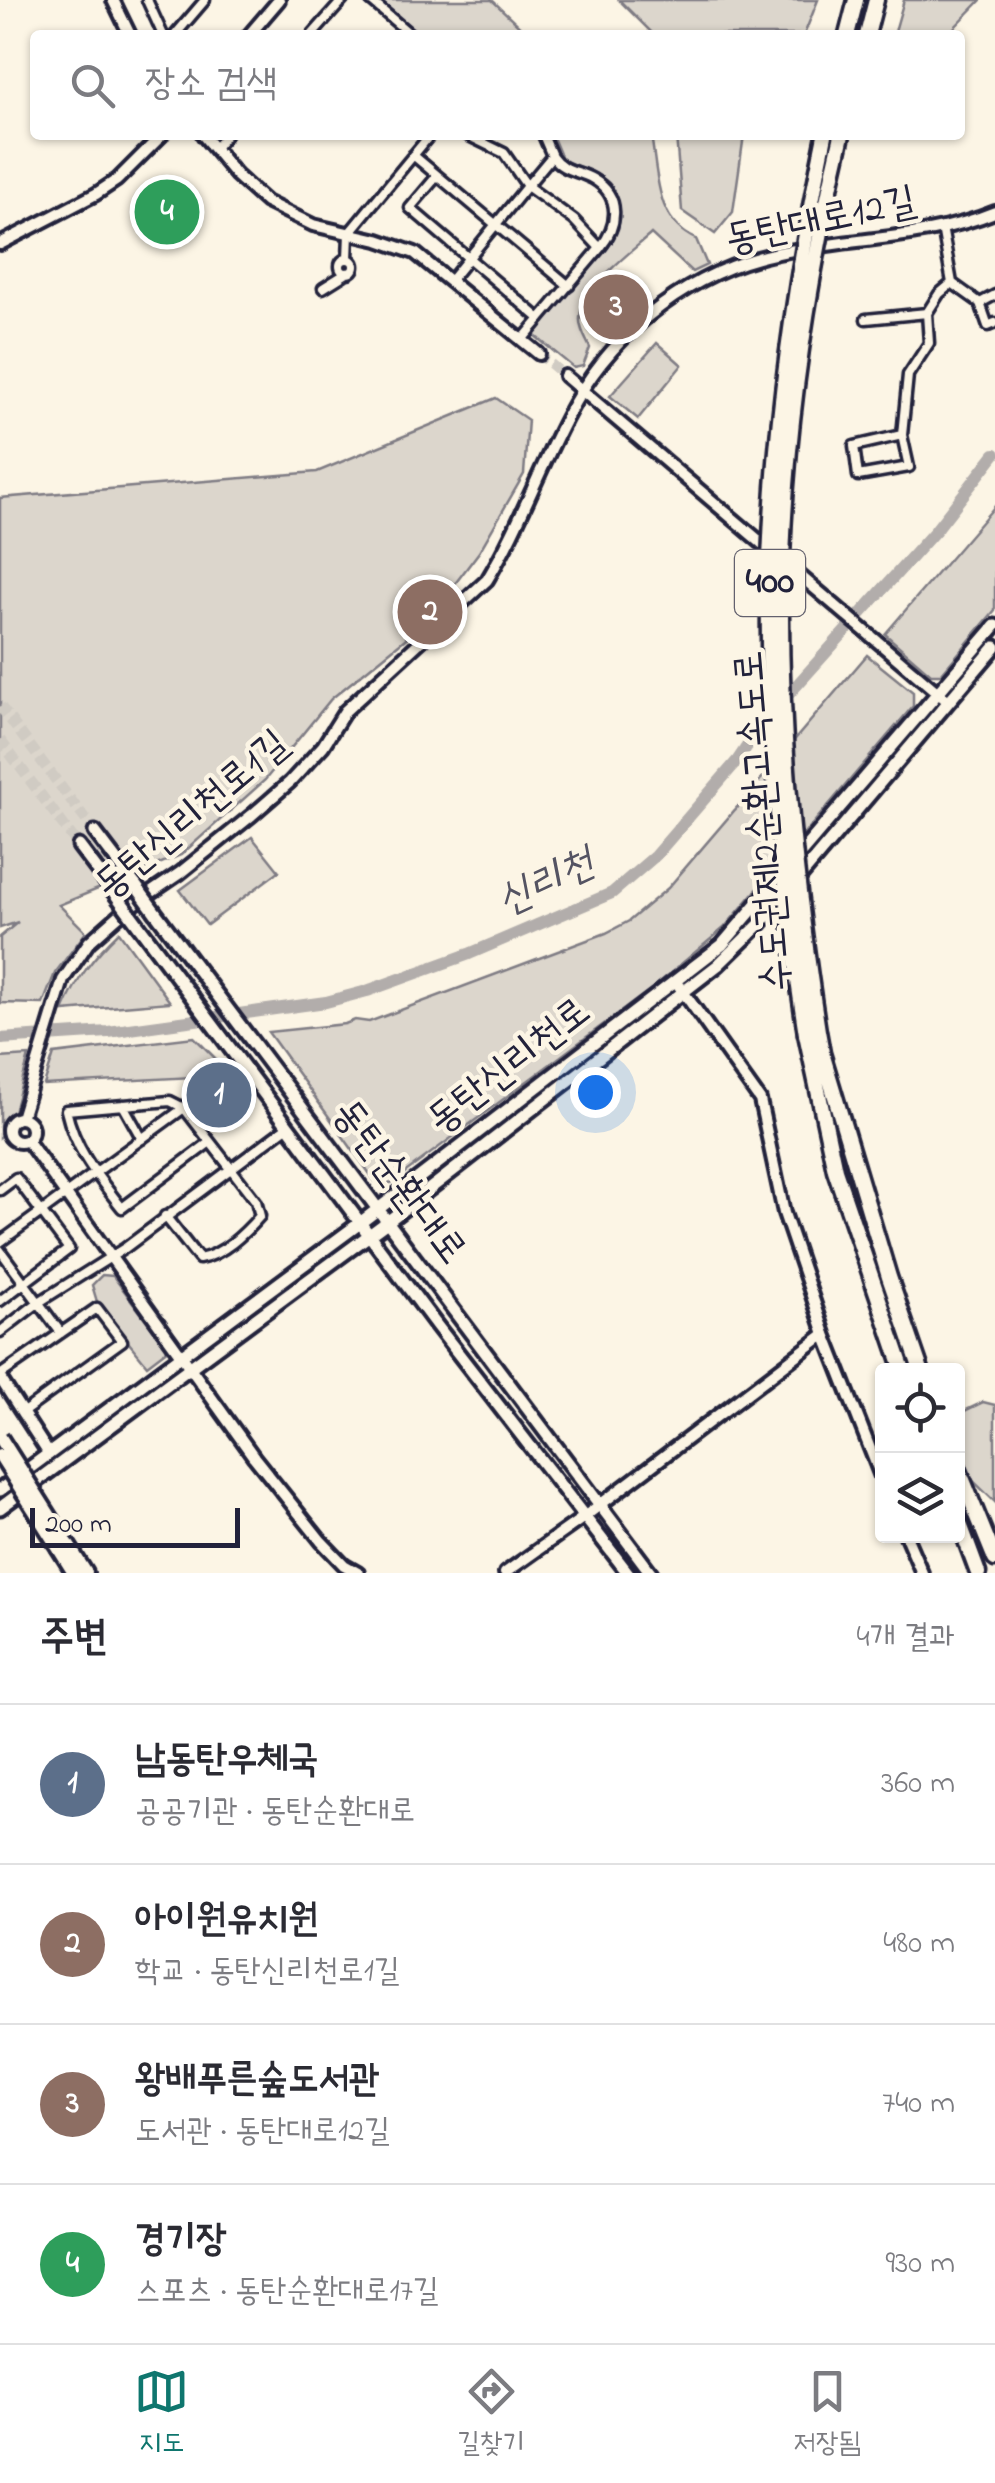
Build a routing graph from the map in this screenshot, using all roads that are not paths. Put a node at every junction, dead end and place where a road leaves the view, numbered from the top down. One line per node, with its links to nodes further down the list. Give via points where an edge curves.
1 (113, 0): 9 (street)
2 (205, 0): 11 (street)
3 (278, 0): 12 (street)
4 (342, 0): 13 (street)
5 (370, 0): 14 (street)
6 (856, 0): 15 (highway)
7 (876, 0): 16 (highway)
8 (151, 2): 10 (street)
9 (128, 30)
10 (161, 30)
11 (179, 30)
12 (252, 30)
13 (316, 30)
14 (406, 30)
15 (847, 30)
16 (867, 30)
17 (157, 140): 34 (street, via 106,187)
18 (207, 140): 25 (street)
19 (222, 140): 25 (street)
20 (426, 140): 26 (street)
21 (477, 140): 29 (street, via 504,153)
22 (545, 140): 27 (street)
23 (824, 140): 66 (highway, 수도권제2순환고속도로 / 400, bridge, via 793,305 769,603 780,848)
24 (841, 140): 66 (highway, 수도권제2순환고속도로 / 400, bridge, via 807,306 780,615)
25 (214, 149): 33 (street, via 276,208)
26 (413, 155): 28 (street); 33 (street)
27 (552, 156): 29 (street); 35 (street, via 604,188 616,218)
28 (437, 176): 31 (street); 36 (street, via 410,208)
29 (527, 186): 31 (street); 35 (street)
30 (995, 212): 32 (street, 동탄대로12길)
31 (497, 226): 36 (street); 41 (street)
32 (942, 227): 40 (street); 52 (street, 동탄대로12길, via 779,252 713,274 654,310)
33 (348, 233): 37 (street); 39 (street, via 405,248)
34 (0, 244)
35 (600, 248): 41 (street)
36 (469, 260): 39 (street); 47 (street)
37 (347, 267): 38 (street); 42 (street)
38 (364, 270)
39 (450, 280): 49 (street)
40 (952, 284): 44 (street); 45 (street)
41 (568, 286): 47 (street)
42 (322, 288)
43 (995, 295): 44 (street)
44 (980, 303): 48 (street, via 988,326)
45 (927, 313): 46 (street); 53 (street, via 929,344 908,375)
46 (866, 319)
47 (540, 320): 49 (street)
48 (995, 323)
49 (522, 340): 50 (street)
50 (539, 354)
51 (564, 376): 52 (street)
52 (582, 390): 58 (street); 69 (street, 동탄신리천로1길, via 487,580 345,711 290,782 89,942 63,980)
53 (902, 435): 53 (street, via 854,446 858,476 909,467)
54 (995, 626): 56 (main road, 동탄신리천로)
55 (995, 647): 57 (main road, 동탄신리천로)
56 (963, 664): 57 (main road); 58 (main road, 동탄신리천로)
57 (975, 671): 58 (main road, 동탄신리천로)
58 (943, 698): 61 (main road, 동탄신리천로)
59 (95, 832): 77 (main road, 동탄순환대로, bridge)
60 (79, 846): 70 (main road, 동탄순환대로, bridge)
61 (715, 959): 62 (main road, 동탄신리천로); 63 (main road, 동탄신리천로)
62 (675, 982): 63 (street); 64 (main road, 동탄신리천로)
63 (684, 993): 65 (main road, 동탄신리천로); 101 (street, via 760,1100 784,1213)
64 (642, 1007): 65 (main road, via 652,1010); 78 (main road, 동탄신리천로)
65 (648, 1020): 81 (main road, 동탄신리천로)
66 (812, 1032): 103 (highway, 수도권제2순환고속도로 / 400, via 836,1170); 104 (highway, 수도권제2순환고속도로 / 400)
67 (123, 1105): 68 (street, via 170,1101); 71 (street); 76 (street, via 66,1110 81,1155)
68 (184, 1108): 71 (street); 74 (street)
69 (20, 1118): 72 (street, 동탄신리천로1길); 73 (street, via 31,1127)
70 (288, 1126): 75 (street); 79 (main road, 동탄순환대로)
71 (142, 1139): 76 (street)
72 (5, 1140): 73 (street, 동탄신리천로1길)
73 (27, 1140): 82 (street)
74 (210, 1142): 75 (street); 76 (street, via 122,1208)
75 (230, 1168): 85 (street); 85 (street, via 260,1216 212,1257 199,1259)
76 (95, 1173): 82 (street)
77 (351, 1174): 79 (main road, via 347,1187); 83 (main road, 동탄순환대로)
78 (420, 1177): 81 (main road, via 419,1188); 83 (main road, 동탄신리천로)
79 (332, 1186): 86 (main road, 동탄순환대로)
80 (0, 1190): 84 (street, via 16,1178)
81 (429, 1190): 87 (main road, 동탄신리천로)
82 (65, 1195): 84 (street); 92 (street)
83 (377, 1209): 86 (main road, 동탄신리천로); 87 (main road, 동탄순환대로)
84 (42, 1212): 89 (street); 96 (street, via 69,1249)
85 (166, 1216): 92 (street)
86 (360, 1222): 88 (main road, 동탄순환대로); 91 (main road, 동탄신리천로)
87 (387, 1222): 88 (main road, 동탄신리천로); 93 (main road, 동탄순환대로)
88 (370, 1236): 94 (main road, 동탄신리천로); 95 (main road, 동탄순환대로)
89 (0, 1242)
90 (0, 1250): 96 (street)
91 (321, 1251): 94 (main road, via 332,1252); 102 (main road, 동탄신리천로)
92 (110, 1255): 98 (street); 102 (street)
93 (414, 1258): 95 (main road, via 398,1255); 114 (main road, 동탄순환대로)
94 (330, 1264): 105 (main road, 동탄신리천로)
95 (394, 1270): 116 (main road, 동탄순환대로)
96 (24, 1283): 97 (street); 98 (street)
97 (0, 1300)
98 (39, 1302): 99 (street); 100 (street)
99 (0, 1332)
100 (61, 1333): 106 (street); 107 (street, via 98,1308 122,1341)
101 (825, 1334): 111 (street); 114 (street)
102 (182, 1355): 105 (street); 109 (main road, 동탄신리천로)
103 (901, 1363)
104 (919, 1363)
105 (190, 1368): 115 (main road, 동탄신리천로); 123 (street, via 322,1540)
106 (0, 1376): 107 (street)
107 (22, 1413): 109 (street)
108 (0, 1437): 119 (highway, bridge)
109 (49, 1454): 113 (main road, 동탄신리천로)
110 (0, 1456): 119 (highway, bridge)
111 (875, 1461)
112 (965, 1485): 120 (highway)
113 (0, 1490)
114 (599, 1506): 116 (street); 126 (main road, 동탄순환대로)
115 (0, 1508)
116 (584, 1518): 124 (street); 125 (main road, 동탄순환대로)
117 (965, 1538): 128 (highway)
118 (909, 1543): 127 (street)
119 (63, 1546): 121 (highway); 122 (highway)
120 (995, 1559)
121 (74, 1573)
122 (86, 1573)
123 (358, 1573)
124 (505, 1573)
125 (628, 1573)
126 (651, 1573)
127 (922, 1573)
128 (978, 1573)

